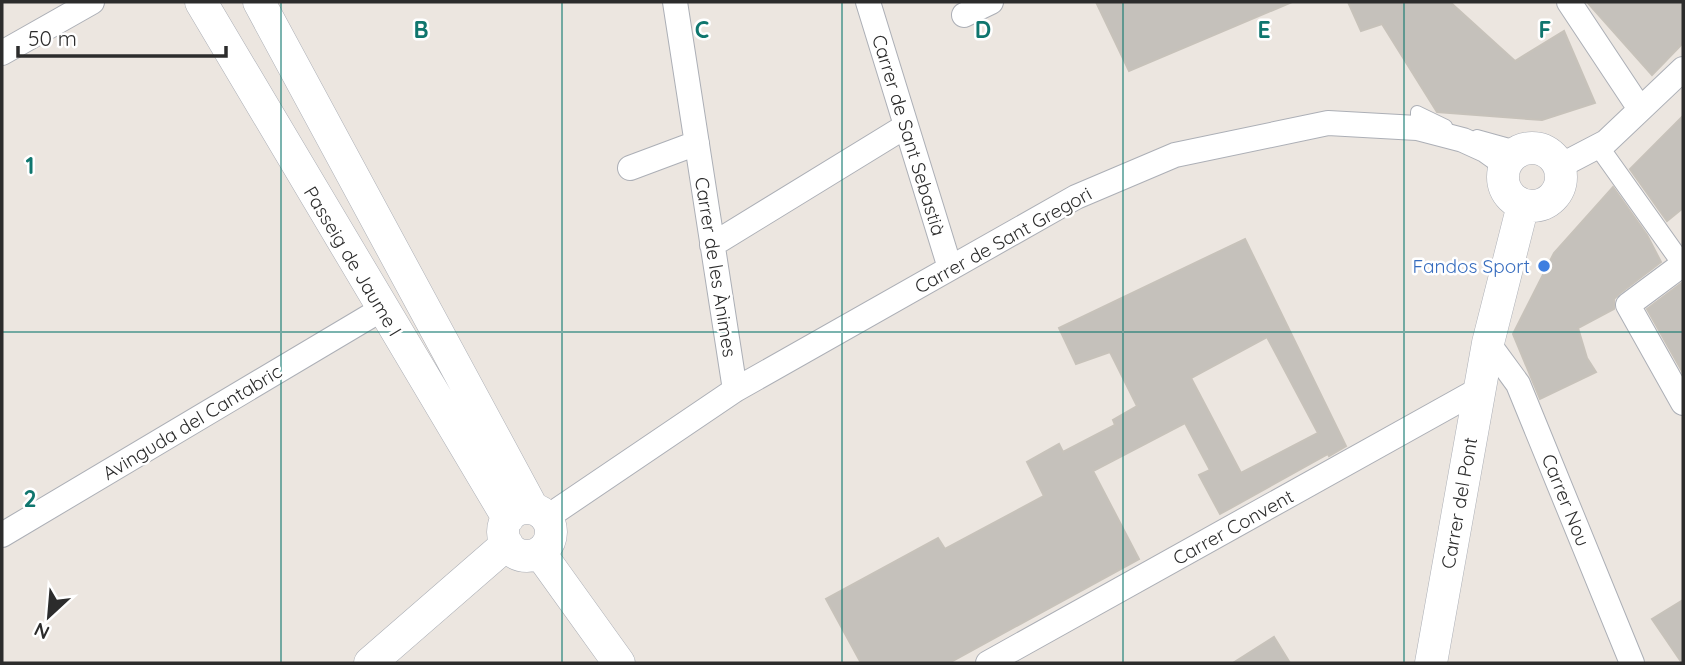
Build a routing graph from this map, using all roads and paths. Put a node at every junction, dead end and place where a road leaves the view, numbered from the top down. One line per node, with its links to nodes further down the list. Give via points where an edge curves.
1 (92, 2): 9 (street)
2 (201, 2): 22 (street, Passeig de Jaume I)
3 (259, 2): 27 (street, Passeig de Jaume I)
4 (675, 2): 13 (street, Carrer de les Ànimes)
5 (868, 2): 12 (street, Carrer de Sant Sebastià)
6 (991, 2): 8 (street)
7 (1569, 2): 11 (street)
8 (964, 15)
9 (2, 54)
10 (1683, 69): 11 (street)
11 (1640, 109): 14 (street)
12 (906, 126): 19 (street, Carrer de les Ànimes); 20 (street, Carrer de Sant Sebastià)
13 (697, 143): 17 (street); 19 (street, Carrer de les Ànimes)
14 (1599, 147): 16 (street); 21 (street)
15 (1515, 158): 16 (street, via 1539,149); 18 (street, via 1503,181 1512,198); 20 (street, Carrer de Sant Gregori, via 1417,120 1328,123 1175,155 1076,197)
16 (1559, 166): 18 (street, via 1562,180 1553,198 1544,204)
17 (631, 168)
18 (1523, 205): 23 (street, Carrer del Pont)
19 (712, 245): 24 (street, Carrer de les Ànimes)
20 (950, 268): 24 (street, Carrer de Sant Gregori)
21 (1681, 271): 26 (street, via 1628,305)
22 (382, 309): 27 (street, Passeig de Jaume I); 28 (street, Avinguda del Cantabric)
23 (1488, 343): 25 (street, Carrer del Pont); 33 (street, Carrer Nou, via 1518,384)
24 (735, 390): 27 (street, Carrer de Sant Gregori)
25 (1478, 390): 29 (street, Carrer del Pont); 32 (street, Carrer Convent)
26 (1681, 392)
27 (523, 523): 30 (street); 31 (street, via 517,554 540,553)
28 (2, 535)
29 (1433, 662)
30 (370, 663)
31 (619, 663)
32 (988, 663)
33 (1632, 663)

